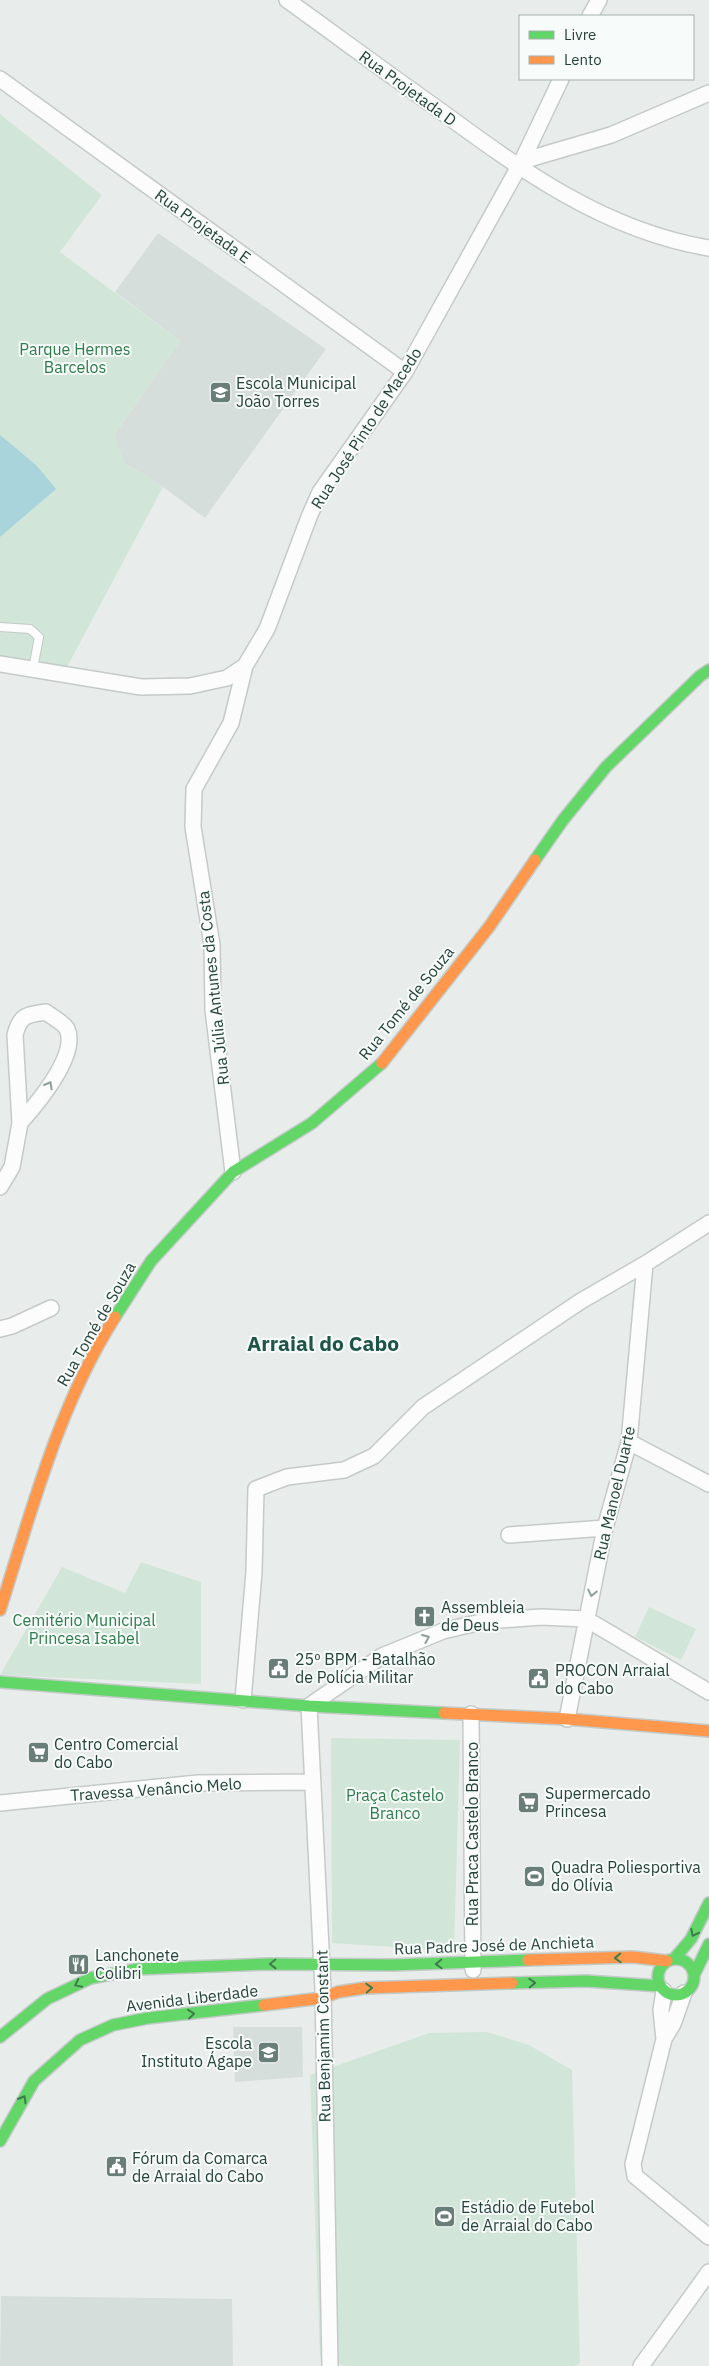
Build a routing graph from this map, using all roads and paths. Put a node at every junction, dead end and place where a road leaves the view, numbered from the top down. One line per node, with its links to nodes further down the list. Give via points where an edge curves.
1 (287, 0): 7 (street, Rua Projetada D)
2 (598, 0): 3 (street)
3 (590, 15)
4 (0, 80): 9 (street, Rua Projetada E)
5 (561, 80): 7 (street, Rua José Pinto de Macedo)
6 (709, 93): 7 (street)
7 (523, 168): 8 (street, Rua Projetada D, via 587,207 632,227 674,242); 9 (street, Rua José Pinto de Macedo)
8 (709, 248)
9 (405, 372): 12 (street, Rua José Pinto de Macedo, via 320,492 267,629)
10 (0, 627): 13 (lane, via 30,629 39,636)
11 (0, 664): 13 (street, Rua José Pinto de Macedo)
12 (245, 666): 13 (street, Rua José Pinto de Macedo, via 227,678 190,686 141,687); 16 (street, Rua Júlia Antunes da Costa, via 231,723 194,789 193,827 212,945 213,1010)
13 (33, 669)
14 (709, 670): 16 (main road, Rua Tomé de Souza, via 606,767 563,820 489,926 382,1063 312,1123)
15 (20, 1123): 15 (street, one-way to 15, via 42,1097 66,1057 69,1038 66,1027 46,1012 27,1015 18,1023 15,1035); 17 (street, via 12,1167)
16 (233, 1172): 26 (main road, Rua Tomé de Souza, via 151,1261 113,1320 78,1384 50,1451)
17 (0, 1187)
18 (709, 1223): 19 (street)
19 (645, 1264): 22 (street, Rua Manoel Duarte); 30 (street, via 581,1300 423,1407 374,1456 344,1470 287,1478 256,1488 254,1572)
20 (52, 1308): 21 (street)
21 (0, 1329)
22 (629, 1442): 23 (street); 24 (street, Rua Manoel Duarte)
23 (709, 1484)
24 (605, 1528): 25 (street); 27 (street, Rua Manoel Duarte, one-way to 27)
25 (509, 1535)
26 (0, 1610)
27 (586, 1619): 29 (street); 31 (street, one-way to 27, via 382,1656 442,1631 516,1618); 33 (street, Rua Manoel Duarte)
28 (0, 1682): 30 (main road)
29 (709, 1692)
30 (243, 1700): 31 (main road)
31 (309, 1706): 32 (main road); 35 (street, Rua Benjamim Constant)
32 (471, 1714): 33 (main road); 40 (street, Rua Praca Castelo Branco)
33 (568, 1719): 34 (main road)
34 (709, 1731)
35 (312, 1782): 36 (street, Travessa Venâncio Melo, via 198,1783); 41 (street, Rua Benjamim Constant)
36 (0, 1803)
37 (709, 1904): 39 (main road, one-way to 39, via 692,1940)
38 (709, 1944): 42 (main road)
39 (670, 1960): 40 (main road, Rua Padre José de Anchieta, one-way to 40, via 633,1957); 42 (main road, via 681,1959); 44 (main road, via 658,1972)
40 (473, 1962): 41 (main road, Rua Padre José de Anchieta, one-way to 41); 43 (street, Rua Praca Castelo Branco)
41 (322, 1963): 46 (street, Rua Benjamim Constant); 47 (main road, Avenida Liberdade, one-way to 47, via 138,1969 91,1978 47,1999)
42 (694, 1975): 45 (main road, via 690,1988)
43 (473, 1984): 44 (main road, one-way to 44, via 586,1981); 46 (main road, one-way to 43, via 366,1988)
44 (662, 1988): 45 (main road, via 678,1995); 48 (street)
45 (684, 1993): 48 (street)
46 (322, 1998): 49 (main road, Avenida Liberdade, one-way to 46, via 34,2081 80,2040 113,2025); 52 (street, Rua Benjamim Constant)
47 (0, 2037)
48 (664, 2039): 50 (street, via 632,2164 635,2176)
49 (0, 2141)
50 (709, 2236)
51 (709, 2272): 53 (street)
52 (330, 2366)
53 (641, 2366)

